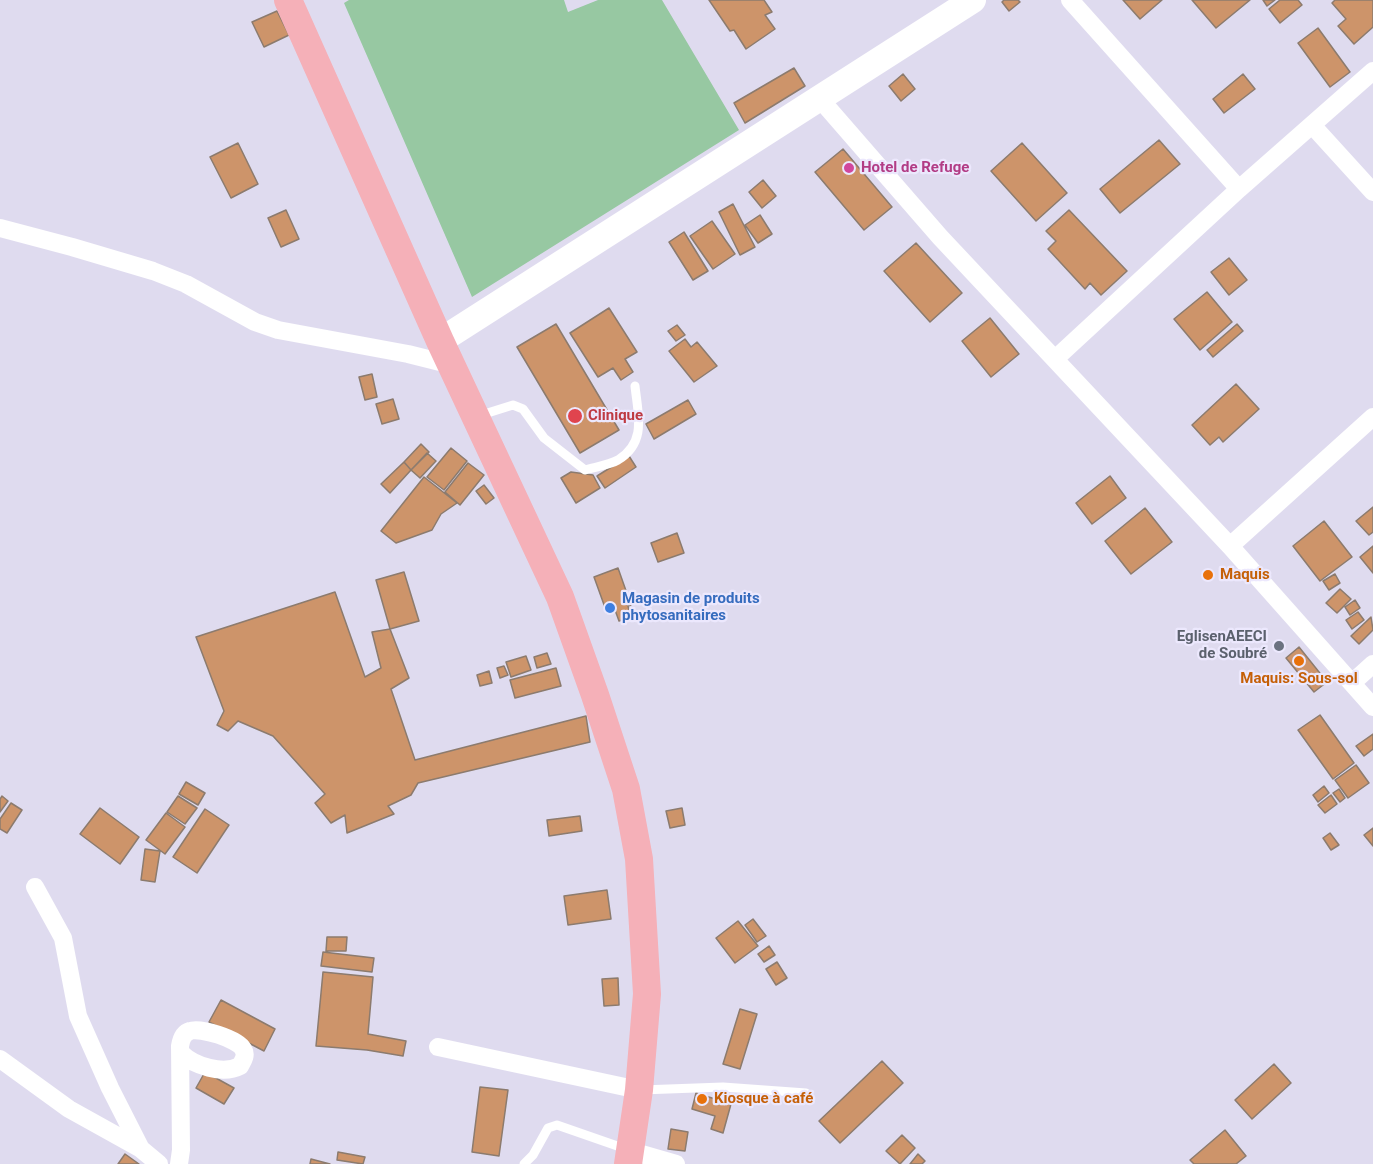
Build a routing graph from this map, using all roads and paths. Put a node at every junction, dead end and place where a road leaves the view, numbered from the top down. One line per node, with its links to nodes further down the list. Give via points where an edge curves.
1 (288, 0): 10 (main road)
2 (973, 0): 5 (street)
3 (1070, 0): 7 (street)
4 (1373, 71): 6 (street)
5 (820, 99): 10 (street); 11 (street, via 940,237)
6 (1312, 125): 7 (street); 8 (street)
7 (1239, 189): 11 (street)
8 (1373, 192)
9 (0, 228): 10 (street, via 72,246 186,284 255,322 278,330 408,354)
10 (446, 353): 13 (main road)
11 (1055, 358): 15 (street)
12 (635, 386): 13 (lane, via 639,432 633,446 617,461 585,470 544,438 523,409 513,405)
13 (476, 417): 23 (main road, via 560,597 626,789 639,859 647,984)
14 (1373, 417): 15 (street)
15 (1230, 546): 17 (street)
16 (1373, 664): 17 (street)
17 (1352, 683): 18 (street)
18 (1373, 707)
19 (34, 887): 25 (street, via 63,938 78,1016)
20 (438, 1047): 23 (street)
21 (181, 1053): 28 (street)
22 (0, 1059): 25 (street, via 69,1109)
23 (639, 1090): 24 (lane, via 723,1087); 26 (main road)
24 (806, 1093)
25 (141, 1149): 27 (street)
26 (629, 1157): 29 (lane, via 557,1125 548,1128); 30 (street)
27 (159, 1164)
28 (179, 1164)
29 (524, 1164)
30 (676, 1164)

